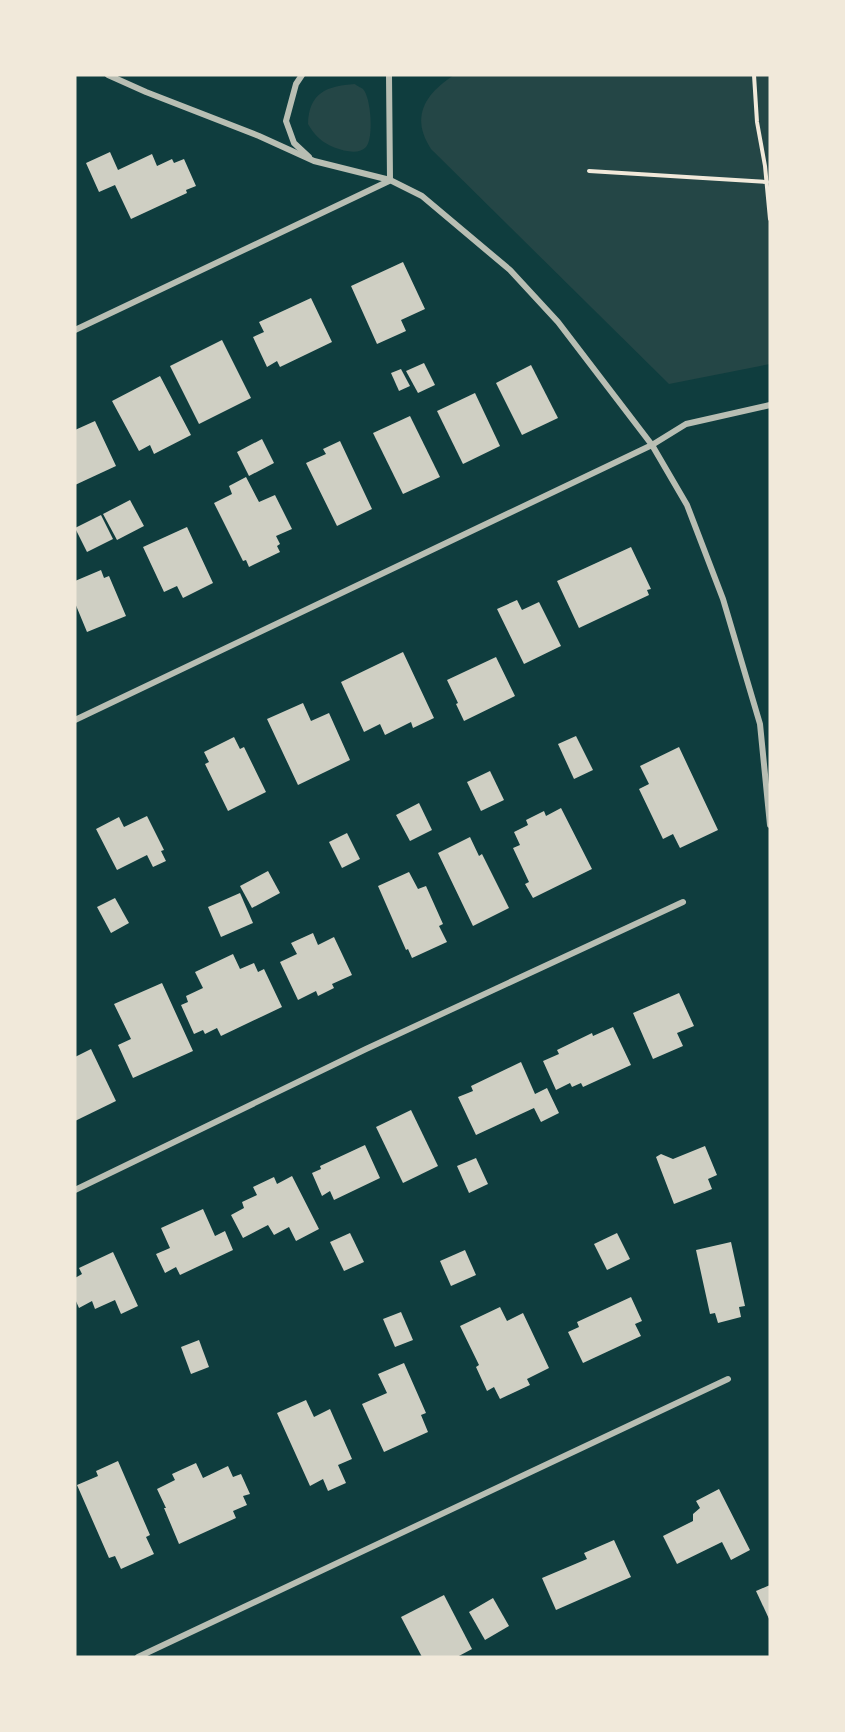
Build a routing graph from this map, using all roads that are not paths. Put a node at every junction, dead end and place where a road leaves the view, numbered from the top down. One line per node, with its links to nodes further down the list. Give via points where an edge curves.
1 (108, 75): 4 (street)
2 (302, 75): 4 (street, via 286,121 294,143)
3 (389, 75): 5 (street)
4 (314, 161): 5 (street)
5 (390, 180): 6 (street); 8 (street, via 422,196 510,270 558,322)
6 (75, 330)
7 (770, 405): 8 (street, via 686,424)
8 (652, 445): 9 (street); 10 (street, via 687,505 736,638 760,724)
9 (75, 720)
10 (770, 825)
11 (683, 902): 12 (street)
12 (75, 1190)
13 (728, 1379): 14 (street)
14 (138, 1657)

